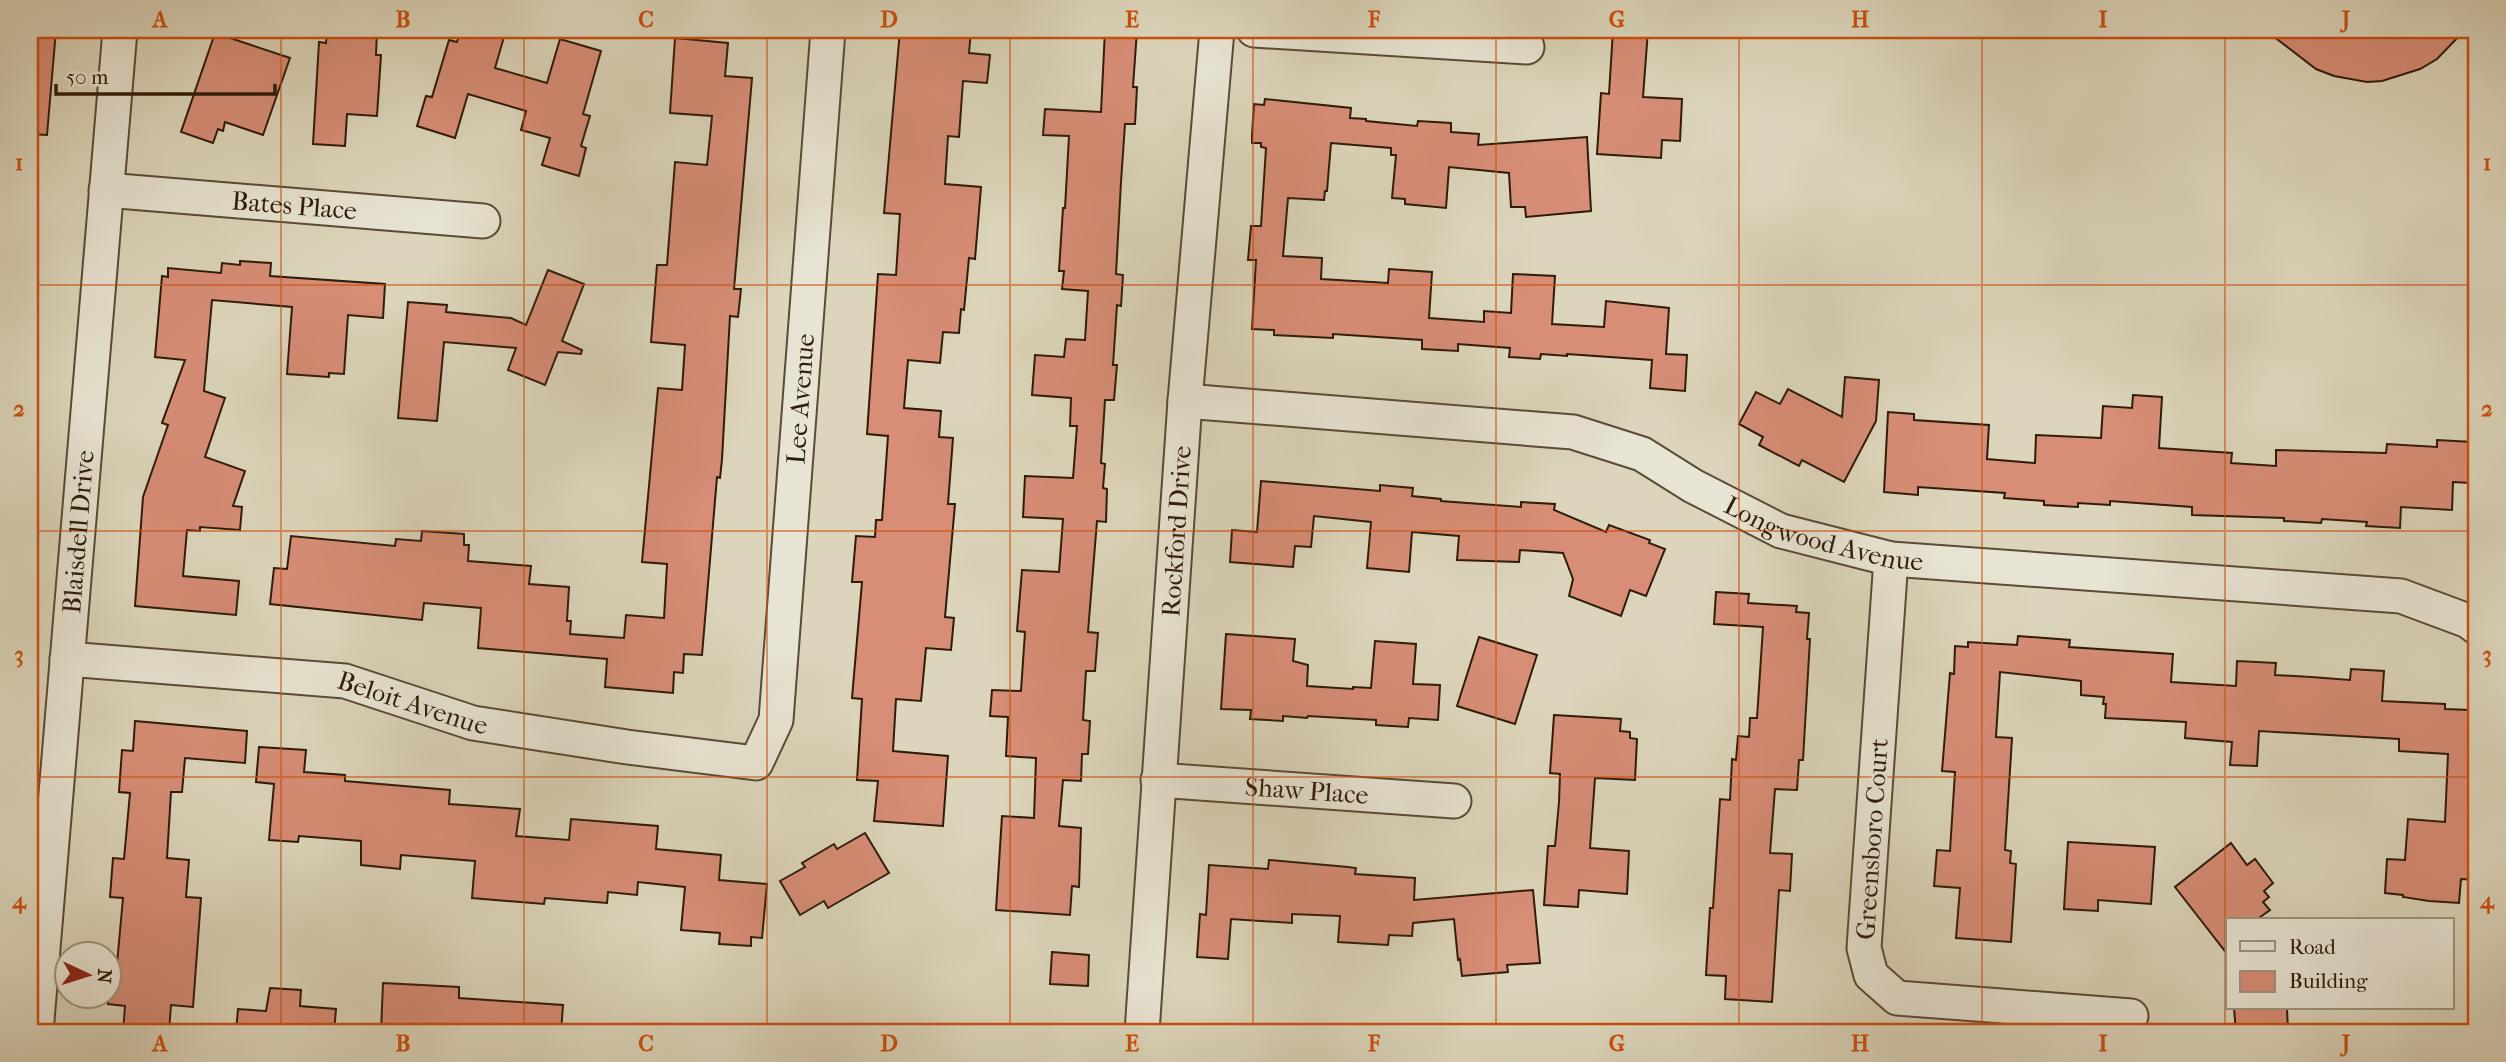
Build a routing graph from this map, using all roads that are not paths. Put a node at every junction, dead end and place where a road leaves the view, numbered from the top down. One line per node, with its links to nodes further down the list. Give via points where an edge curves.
1 (120, 30): 6 (street, Blaisdell Drive)
2 (828, 30): 12 (street, Lee Avenue, via 776,720)
3 (1217, 30): 8 (street, Rockford Drive)
4 (1254, 30): 5 (street)
5 (1527, 47)
6 (106, 190): 7 (street, Bates Place); 11 (street, Blaisdell Drive)
7 (483, 221)
8 (1185, 401): 9 (street, Longwood Avenue, via 1573,432 1642,454 1781,531); 13 (street, Rockford Drive)
9 (1891, 559): 10 (street, Longwood Avenue, via 2401,596); 15 (street, Greensboro Court, via 1864,948 1871,975 1897,998)
10 (2476, 627)
11 (67, 659): 12 (street, Beloit Avenue, via 345,681 473,723); 16 (street, Blaisdell Drive)
12 (756, 763)
13 (1158, 780): 14 (street, Shaw Place); 17 (street, Rockford Drive)
14 (1454, 801)
15 (2131, 1016)
16 (36, 1032)
17 (1142, 1032)

